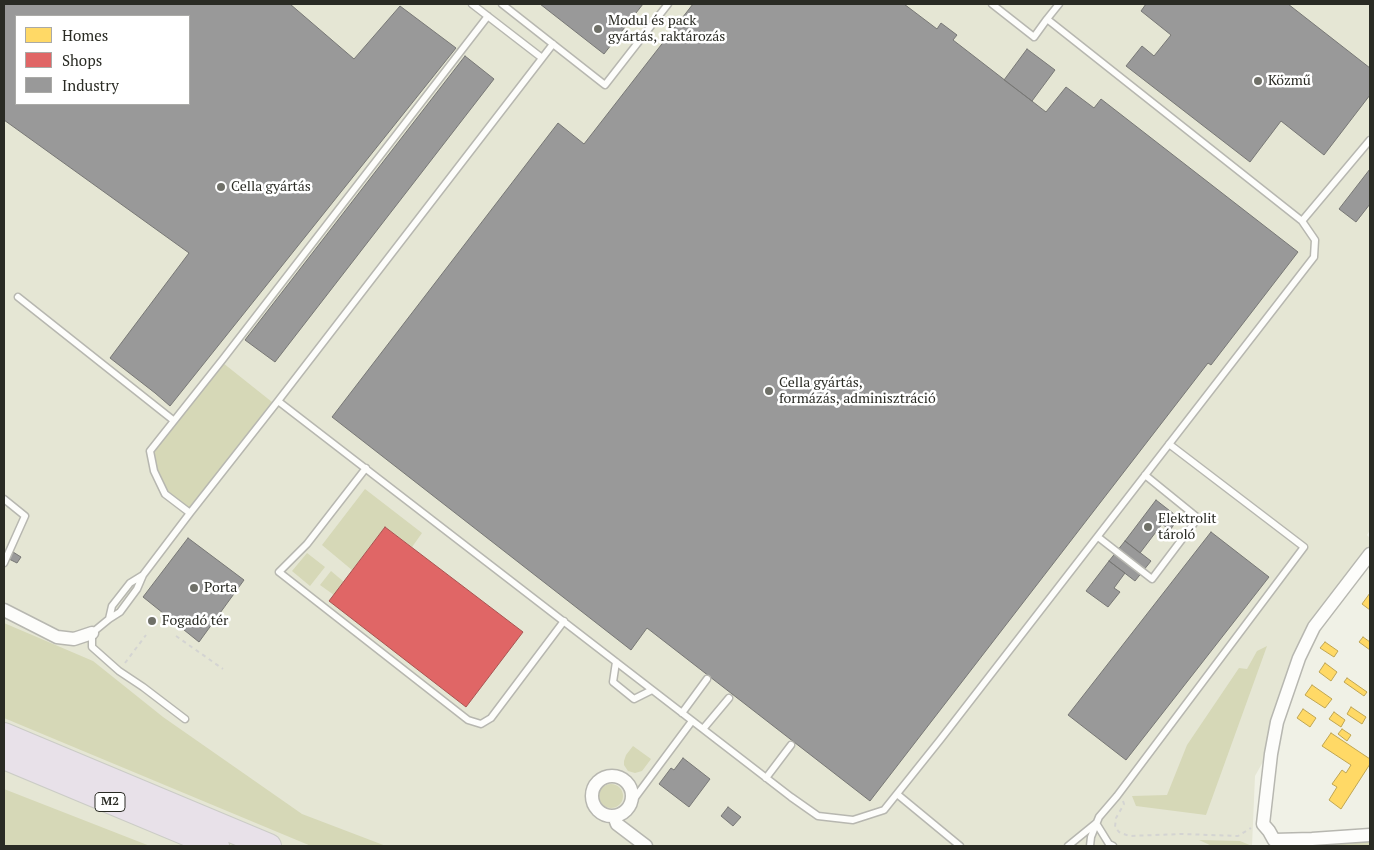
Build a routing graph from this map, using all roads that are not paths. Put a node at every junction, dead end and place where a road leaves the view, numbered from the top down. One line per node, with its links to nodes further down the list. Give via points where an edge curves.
1 (472, 4): 6 (lane)
2 (502, 4): 8 (lane)
3 (668, 4): 8 (lane, via 605,85)
4 (992, 4): 7 (lane, via 1034,37)
5 (1059, 4): 7 (lane)
6 (488, 16): 9 (lane); 14 (lane)
7 (1047, 19): 11 (lane)
8 (553, 44): 9 (lane)
9 (542, 58): 13 (lane)
10 (1370, 140): 11 (lane)
11 (1302, 221): 15 (lane, via 1315,240 1314,257)
12 (18, 297): 14 (lane)
13 (278, 401): 16 (lane); 19 (lane)
14 (173, 420): 19 (lane, via 150,451 154,471 165,494)
15 (1169, 444): 17 (lane); 41 (lane, via 1304,547)
16 (366, 468): 24 (lane); 24 (lane, via 307,544 279,572 468,720 481,724 491,718)
17 (1145, 475): 20 (lane); 20 (lane, via 1198,518 1152,579)
18 (4, 499): 22 (lane, via 25,516)
19 (190, 513): 25 (lane, via 143,575 130,583 112,606 109,618)
20 (1098, 537): 38 (lane)
21 (1370, 554): 42 (street, via 1314,627 1299,658 1277,722 1263,824 1274,840)
22 (4, 563)
23 (4, 610): 25 (street, via 57,638 74,639)
24 (564, 621): 26 (lane)
25 (92, 633): 31 (lane, via 92,647)
26 (616, 662): 28 (lane); 28 (lane, via 613,682 634,699)
27 (707, 679): 30 (lane)
28 (652, 690): 30 (lane)
29 (729, 698): 33 (lane)
30 (682, 713): 32 (lane)
31 (185, 719)
32 (692, 721): 33 (lane); 39 (lane)
33 (703, 729): 37 (lane)
34 (4, 735): 44 (highway, M2)
35 (791, 745): 37 (lane)
36 (4, 757): 43 (highway, M2)
37 (766, 778): 38 (lane, via 818,816 853,820 884,810)
38 (897, 794): 46 (lane)
39 (631, 803): 40 (street, via 624,812); 40 (street, via 631,790 623,779 611,776 598,781 592,793 594,806 603,814)
40 (614, 816): 45 (street, via 617,824)
41 (1096, 823): 47 (lane); 48 (lane); 49 (lane)
42 (1370, 835)
43 (217, 846)
44 (269, 846)
45 (646, 846)
46 (960, 846)
47 (1068, 846)
48 (1090, 846)
49 (1113, 846)

